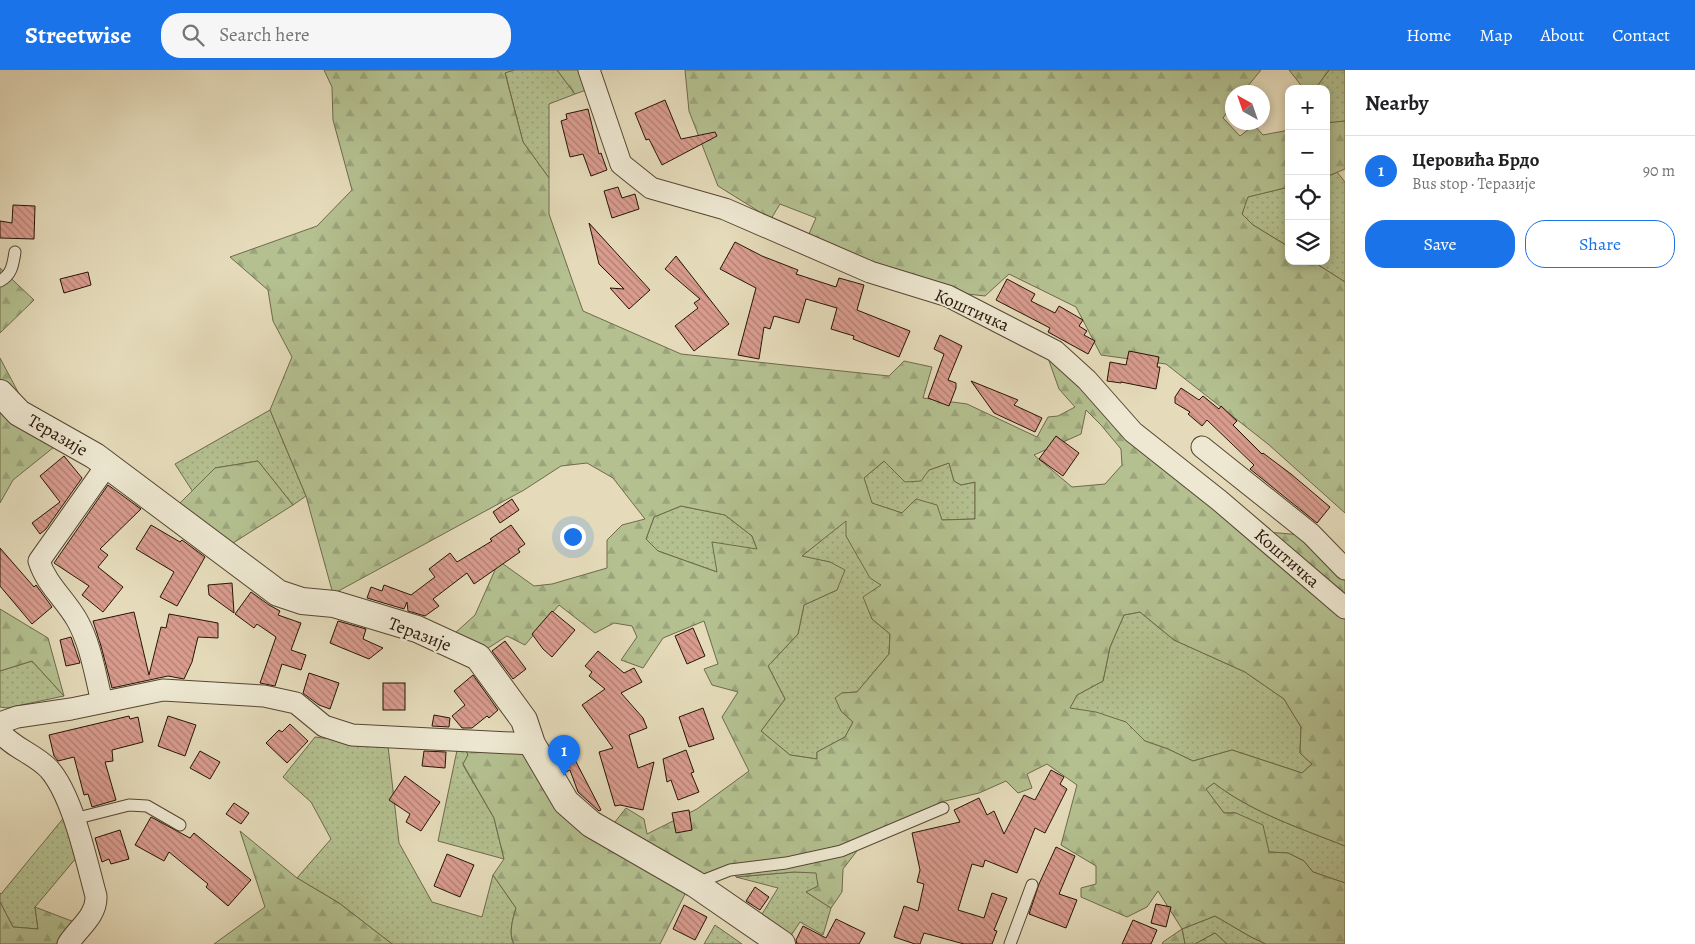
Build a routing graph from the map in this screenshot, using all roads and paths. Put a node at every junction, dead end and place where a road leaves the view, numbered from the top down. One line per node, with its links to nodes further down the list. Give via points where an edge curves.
1 (589, 70): 8 (street, Коштичка, via 621,164 651,188 725,209 870,272 948,296 1055,351 1088,380 1133,432)
2 (16, 252): 3 (lane, via 11,272)
3 (0, 281)
4 (0, 393): 6 (street, Теразије, via 19,413)
5 (1202, 447): 7 (street, Коштичка, via 1311,534)
6 (107, 465): 9 (street, via 39,561 43,574 76,620 89,649); 12 (street, Теразије, via 278,593 302,601 334,604 418,630 478,658 524,720)
7 (1345, 569)
8 (1345, 608)
9 (102, 702): 10 (street); 12 (street, via 163,690 264,696 296,703 324,726 352,735)
10 (0, 723)
11 (0, 732): 14 (street, via 48,768)
12 (532, 744): 16 (street, Теразије, via 566,802 591,824)
13 (943, 808): 16 (lane, via 841,851 786,863 730,870)
14 (74, 819): 15 (lane, via 129,805 147,806); 18 (street, via 96,902 90,916)
15 (180, 824)
16 (695, 884): 19 (street, Теразије)
17 (1032, 885): 20 (lane)
18 (68, 944)
19 (782, 944)
20 (1010, 944)

